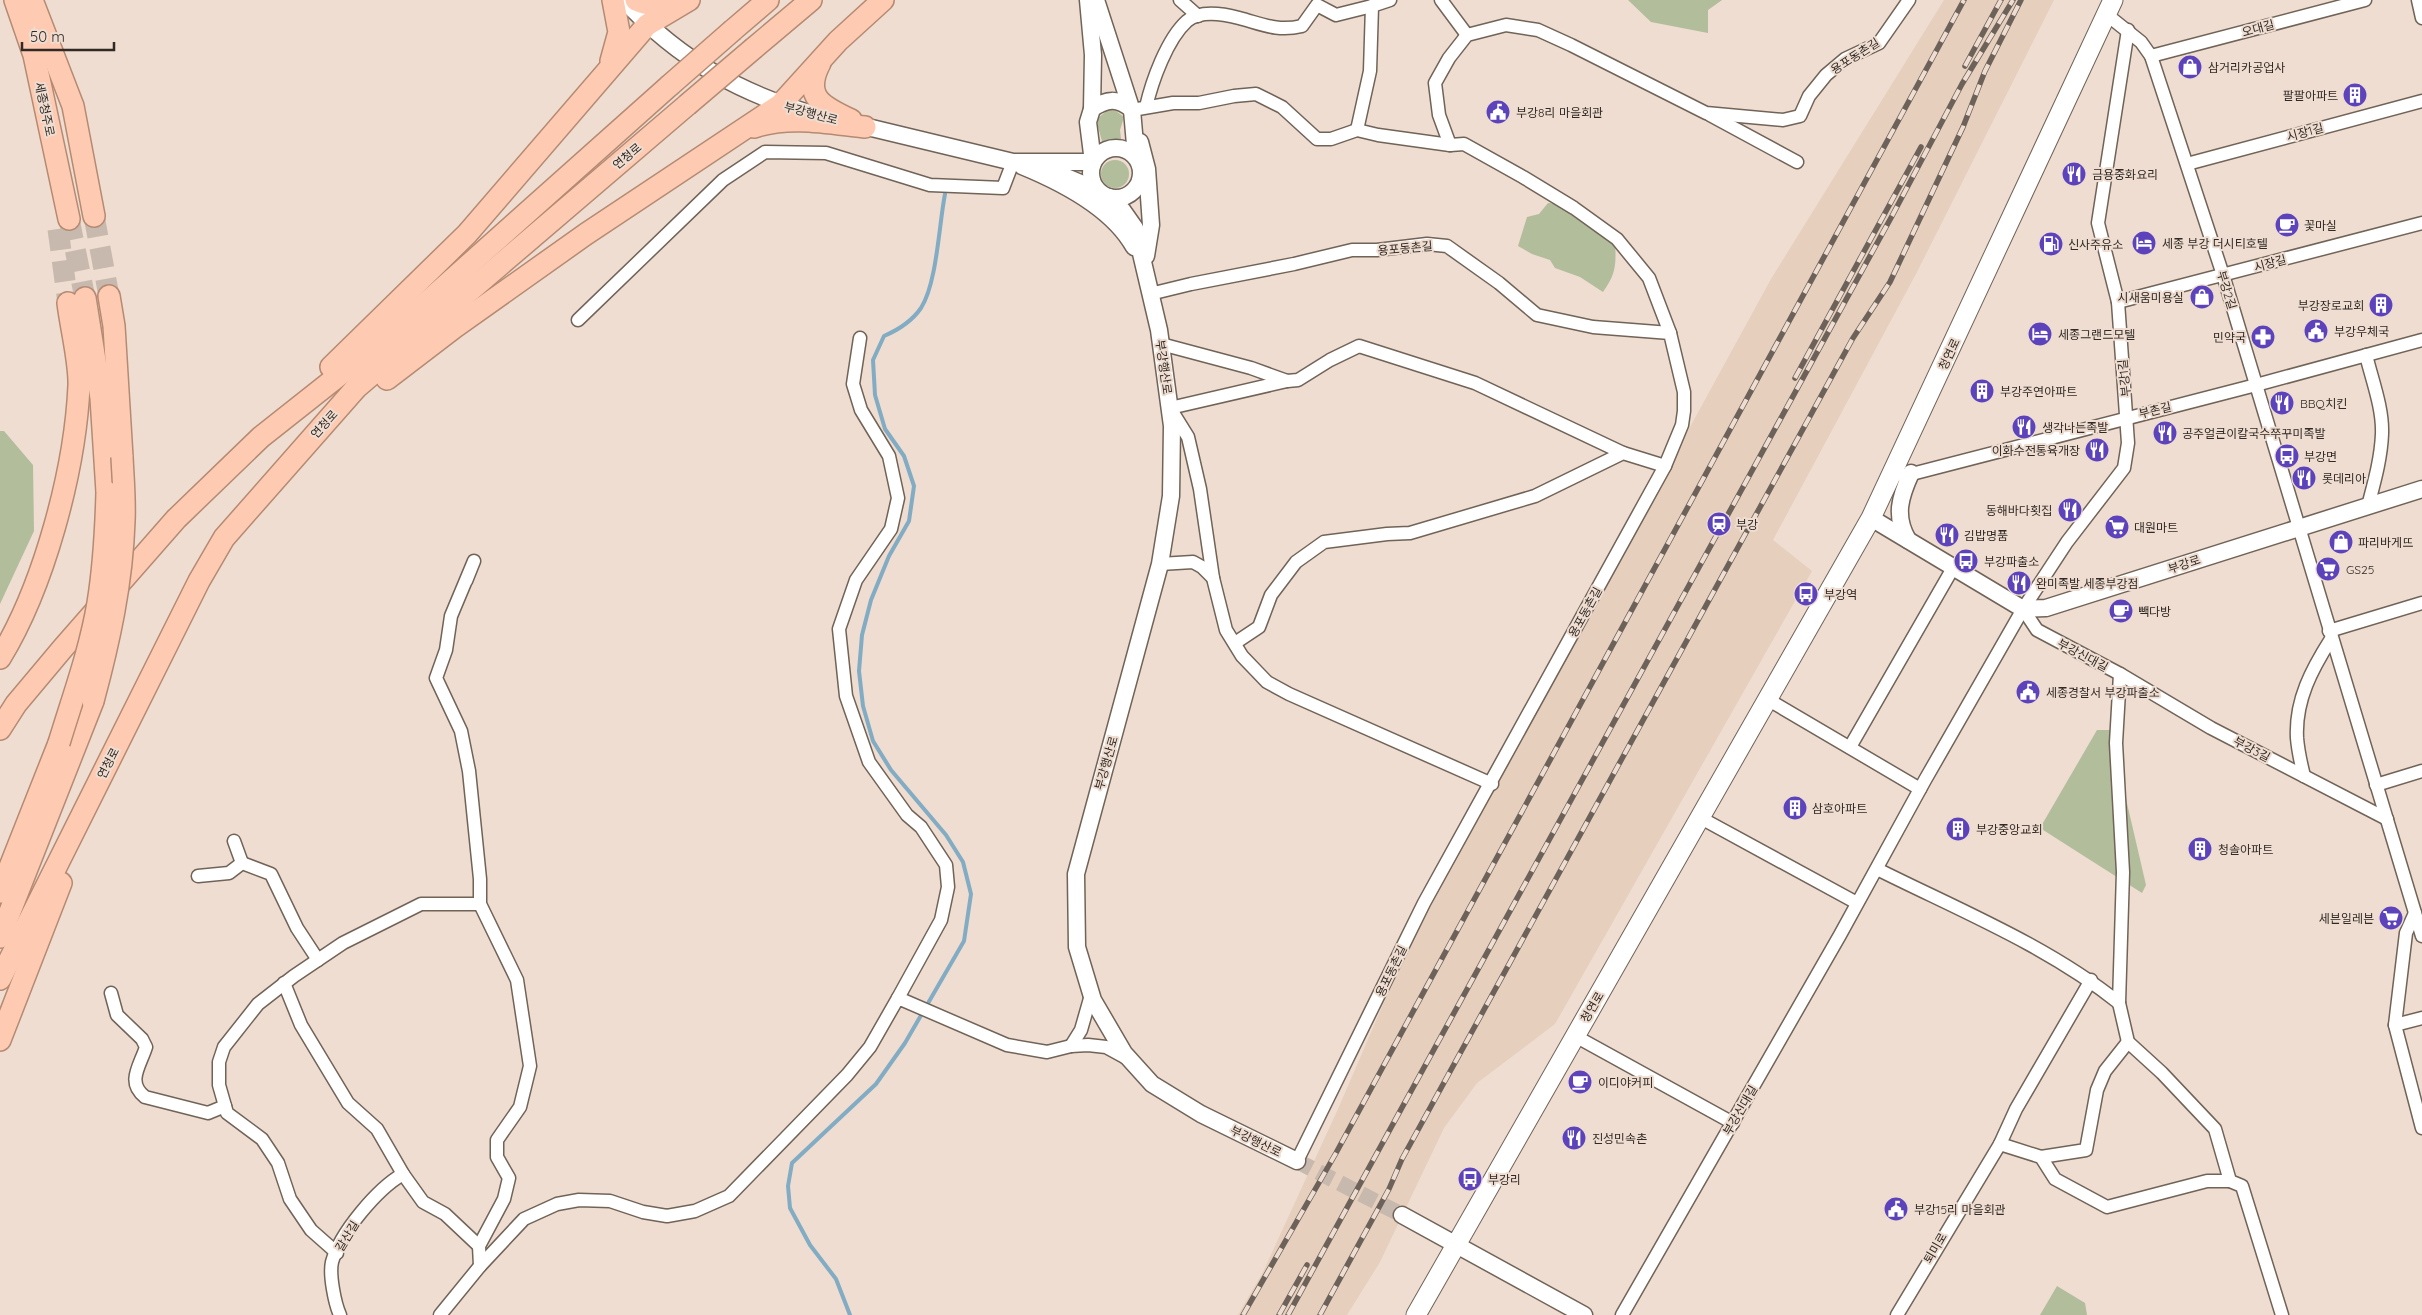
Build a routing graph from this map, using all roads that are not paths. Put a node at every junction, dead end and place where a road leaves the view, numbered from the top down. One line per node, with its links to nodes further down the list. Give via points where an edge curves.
1 (15, 0): 46 (highway, via 34,55)
2 (32, 0): 45 (highway, 세종청주로, via 73,106)
3 (614, 0): 27 (highway, via 619,32)
4 (624, 0): 22 (street, 부강행산로)
5 (636, 0): 6 (highway, via 646,5 663,5)
6 (688, 0): 22 (highway)
7 (768, 0): 63 (highway, 연청로, bridge, via 390,335)
8 (811, 0): 64 (highway, 연청로, bridge, via 356,388)
9 (883, 0): 26 (highway)
10 (1088, 0): 31 (street, 부강행산로, via 1093,55)
11 (1096, 0): 30 (street)
12 (1180, 0): 20 (street)
13 (1390, 0): 18 (street)
14 (1441, 0): 24 (street)
15 (1909, 0): 32 (street, 용포동촌길, via 1879,43 1845,60 1826,75 1809,96 1800,116 1783,120)
16 (2365, 0): 25 (street, 오대길)
17 (2418, 0): 21 (street)
18 (1372, 6): 20 (street, via 1336,15 1317,4 1302,26 1294,28 1272,29 1216,14); 34 (street, via 1370,72)
19 (2110, 7): 23 (street, 부강2길); 68 (main road, 청연로)
20 (1198, 16): 30 (street, via 1187,21 1167,50)
21 (2422, 18)
22 (646, 25): 27 (highway); 29 (street, 부강행산로, via 684,54 728,81)
23 (2128, 30): 25 (street, 부강2길); 52 (street, 부강1길, via 2098,223)
24 (1467, 35): 32 (street, 용포동촌길, via 1506,25 1538,30 1603,59); 37 (street, via 1435,83 1439,115)
25 (2151, 56): 42 (street, 부강2길)
26 (823, 58): 29 (highway); 33 (highway, via 813,76 813,89 819,103)
27 (609, 67): 63 (highway, via 467,234)
28 (2422, 101): 42 (street, 시장1길)
29 (780, 105): 33 (street, 부강행산로); 36 (highway)
30 (1139, 108): 31 (street, via 1112,100); 34 (street, via 1256,94 1282,107 1317,139 1331,139); 38 (street); 48 (street, via 1151,225)
31 (1092, 109): 35 (street, 부강행산로, via 1088,122)
32 (1706, 113): 41 (street)
33 (865, 127): 36 (highway, via 803,120 769,122); 39 (street, 부강행산로)
34 (1357, 130): 37 (street, 용포동촌길, via 1378,136)
35 (1090, 132): 39 (street, 부강행산로, via 1086,148 1073,156); 40 (street, 부강행산로)
36 (735, 133): 64 (highway, via 455,327)
37 (1450, 145): 54 (street, 용포동촌길, via 1464,144 1523,177 1617,239 1649,278)
38 (1136, 156): 40 (street, via 1116,147 1103,151); 43 (street, via 1142,169)
39 (1020, 162): 40 (street, 부강행산로); 44 (street); 48 (street, via 1112,218 1127,234); 53 (street, via 1003,188 948,186 930,185 826,154 765,152 723,180)
40 (1093, 162): 44 (street, 부강행산로, via 1091,176)
41 (1796, 162)
42 (2187, 164): 49 (street, 부강2길)
43 (1140, 184): 44 (street, via 1130,194 1116,199); 48 (street)
44 (1103, 194): 48 (street, via 1124,211 1135,228)
45 (94, 216)
46 (63, 222)
47 (2422, 223): 49 (street, 시장길)
48 (1145, 263): 50 (street, 부강행산로)
49 (2223, 275): 52 (street, 시장길); 60 (street, 부강2길)
50 (1150, 294): 54 (street, 용포동촌길, via 1352,250 1426,244 1447,246 1537,315 1592,327); 57 (street, 부강행산로)
51 (109, 296): 104 (highway, bridge, via 114,326 124,520 111,634 93,701)
52 (2118, 302): 62 (street, 부강1길)
53 (578, 320)
54 (1670, 333): 66 (street, 용포동촌길, via 1684,392 1684,411 1682,425)
55 (860, 338): 111 (street, via 853,384 861,410 888,456 898,498 891,529 856,580 840,629 846,696 869,762 907,815 921,827 946,865 948,887 941,920)
56 (2422, 340): 58 (street, 부촌길)
57 (1161, 344): 59 (street); 61 (street, 부강행산로)
58 (2366, 355): 60 (street, 부촌길); 70 (street, via 2380,409 2382,433)
59 (1287, 381): 61 (street); 65 (street, via 1298,380 1359,346 1475,383)
60 (2256, 385): 62 (street, 부촌길); 72 (street, 부강2길)
61 (1170, 408): 74 (street, 부강행산로, via 1171,496); 76 (street, via 1188,437 1200,489)
62 (2127, 417): 67 (street, 부촌길); 79 (street, 부강1길, via 2128,443 2124,468 2067,542)
63 (261, 437): 86 (highway, 연청로, via 176,519 16,704)
64 (298, 453): 85 (highway, 연청로, via 224,538)
65 (1623, 453): 66 (street); 81 (street, via 1535,496 1410,533 1324,542 1296,562 1271,595 1259,627)
66 (1665, 466): 90 (street, 용포동촌길)
67 (1912, 473): 68 (street, 부촌길); 73 (street, via 1901,495 1900,509 1901,528)
68 (1888, 482): 71 (main road, 청연로)
69 (2422, 489): 70 (street, 부강로)
70 (2368, 506): 72 (street, 부강로)
71 (1871, 518): 73 (street); 84 (main road, 청연로)
72 (2298, 528): 79 (street, 부강로, via 2046,608); 80 (street)
73 (1908, 540): 75 (street)
74 (1160, 564): 76 (street, via 1193,562); 110 (street, 부강행산로, via 1076,874 1077,947)
75 (1953, 568): 79 (street); 87 (street)
76 (1213, 578): 81 (street, via 1226,630)
77 (466, 581): 101 (street, via 474,561 451,616 446,650 436,678 462,731 469,771)
78 (2422, 604): 80 (street)
79 (2023, 609): 83 (street, 부강신대길, via 2037,630); 92 (street, 부강신대길)
80 (2330, 635): 89 (street, via 2306,680 2300,709 2297,737); 91 (street)
81 (1235, 643): 90 (street, via 1242,656 1266,682)
82 (0, 658): 99 (highway, bridge, via 10,642 45,558 68,472 79,385 76,301 101,398 107,492 105,548 98,603 86,656 59,743)
83 (2120, 674): 89 (street, 부강3길, via 2211,728); 112 (street, 부강신대길, via 2116,743 2123,872)
84 (1767, 699): 87 (street); 93 (main road, 청연로)
85 (132, 716): 106 (highway, 연청로); 116 (highway, via 40,933)
86 (0, 729)
87 (1850, 747): 92 (street)
88 (2422, 771): 91 (street)
89 (2304, 776): 94 (street, 부강3길)
90 (1492, 784): 126 (street, 용포동촌길, via 1424,903)
91 (2376, 785): 94 (street)
92 (1920, 788): 97 (street, 부강신대길)
93 (1699, 817): 100 (street); 115 (main road, 청연로)
94 (2387, 819): 102 (street)
95 (234, 841): 96 (street)
96 (242, 863): 98 (street, via 229,873); 105 (street, via 271,874 297,928)
97 (1877, 869): 100 (street, 부강신대길); 107 (street)
98 (198, 876)
99 (0, 892)
100 (1857, 903): 122 (street, 부강신대길)
101 (480, 904): 105 (street, via 421,904 351,939); 131 (street, via 517,980 530,1066 520,1106 497,1140 497,1157 510,1178 504,1199)
102 (2415, 913): 103 (street); 114 (street, via 2406,933)
103 (2422, 936)
104 (0, 937)
105 (318, 960): 108 (street)
106 (0, 979)
107 (2091, 980): 112 (street); 124 (street, via 2016,1109)
108 (284, 983): 120 (street, via 258,1004 224,1047 219,1062 219,1085); 127 (street, via 301,1025 348,1103 377,1129)
109 (111, 993): 120 (street, via 117,1014 142,1038 146,1047 134,1080 138,1092 145,1097 208,1113)
110 (1091, 995): 118 (street, via 1081,1030); 119 (street, 부강행산로)
111 (901, 1000): 118 (street, via 1007,1045 1047,1052); 133 (street, via 847,1076 730,1196 695,1211 667,1216 610,1201 579,1200 557,1204 524,1219)
112 (2119, 1003): 117 (street)
113 (2422, 1018): 114 (street)
114 (2395, 1025): 121 (street)
115 (1576, 1036): 122 (street); 130 (main road, 청연로)
116 (0, 1040)
117 (2128, 1042): 125 (street, via 2105,1071 2097,1090 2086,1150); 128 (street, via 2214,1129)
118 (1071, 1046): 119 (street, via 1106,1047)
119 (1130, 1060): 126 (street, 부강행산로, via 1152,1084 1201,1114)
120 (225, 1106): 132 (street, via 227,1113 262,1139 278,1163 290,1199 311,1230)
121 (2419, 1109): 123 (street)
122 (1733, 1123): 138 (street, 부강신대길)
123 (2422, 1128)
124 (2000, 1144): 125 (street); 139 (street, 퇴미로)
125 (2041, 1157): 128 (street, via 2055,1179 2107,1207 2207,1181)
126 (1296, 1161)
127 (403, 1174): 131 (street, via 423,1202 445,1214); 132 (street, 갈산길, via 369,1202)
128 (2230, 1181): 140 (street, via 2242,1186)
129 (1402, 1215): 130 (street)
130 (1458, 1244): 136 (main road, 청연로); 137 (street)
131 (479, 1246): 133 (street)
132 (337, 1253): 134 (street, 갈산길, via 332,1263 335,1304)
133 (480, 1266): 135 (street)
134 (340, 1315)
135 (440, 1315)
136 (1416, 1315)
137 (1584, 1315)
138 (1622, 1315)
139 (1897, 1315)
140 (2282, 1315)

